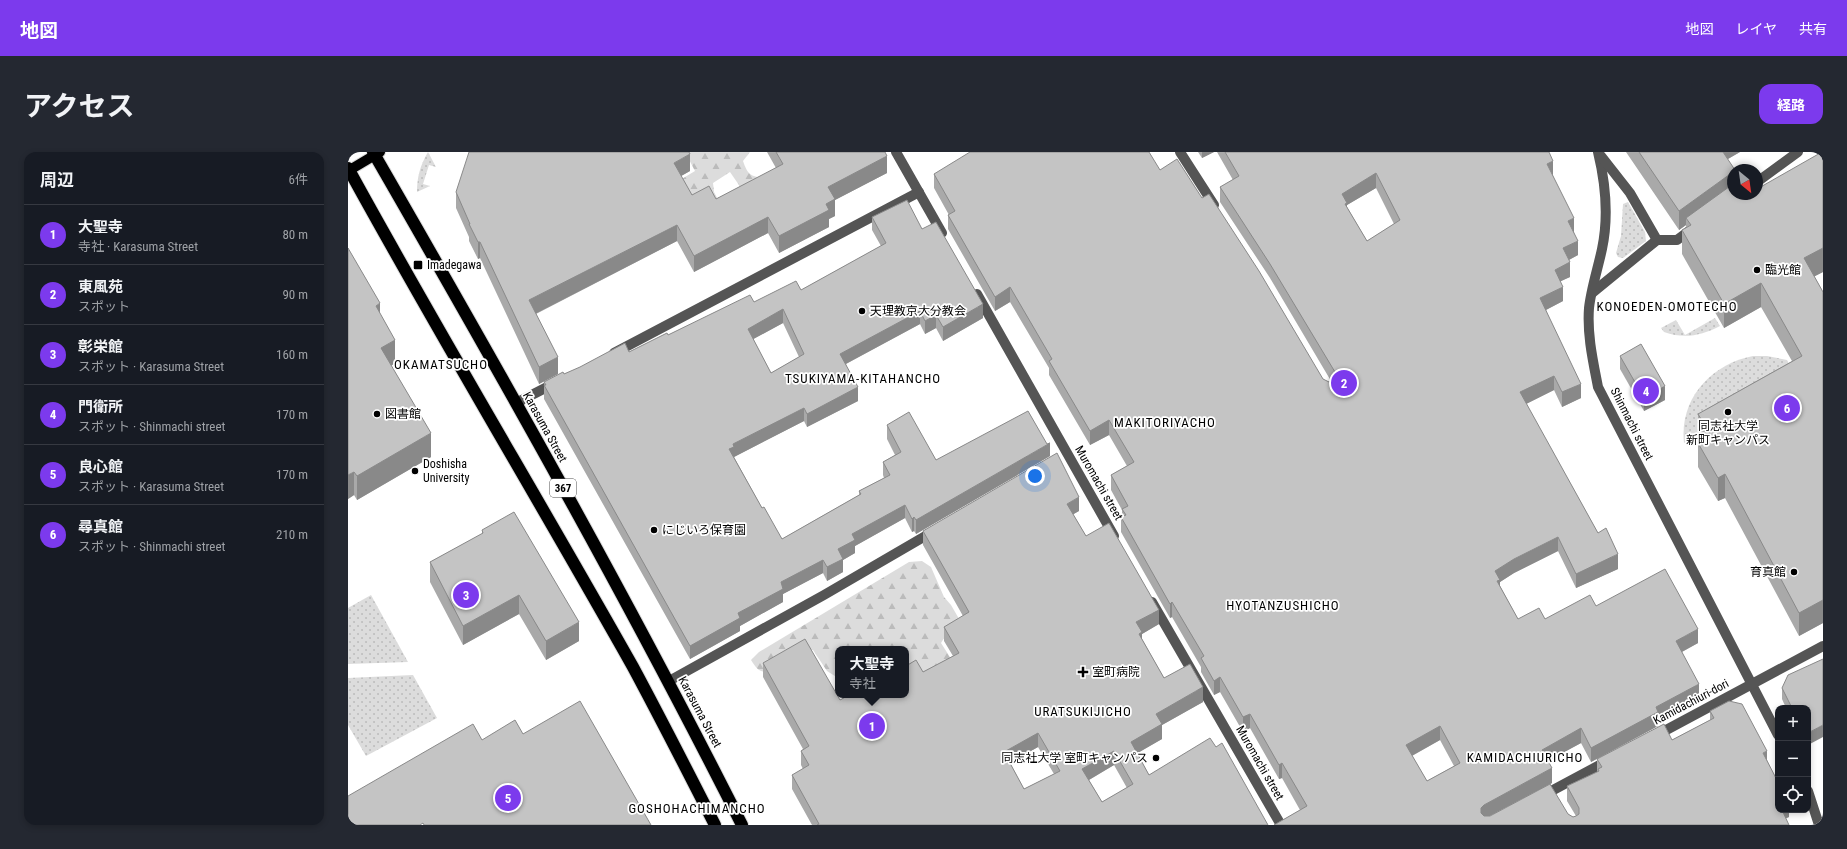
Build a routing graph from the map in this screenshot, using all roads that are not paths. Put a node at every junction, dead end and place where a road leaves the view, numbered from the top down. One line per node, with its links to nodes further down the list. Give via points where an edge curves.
1 (896, 152): 8 (street)
2 (1180, 152): 9 (street)
3 (1598, 152): 12 (street, Shinmachi street, via 1630,193); 14 (street, Shinmachi street, via 1606,188 1606,207 1604,236)
4 (1798, 152): 7 (street)
5 (376, 153): 6 (main road); 17 (highway, Karasuma Street / 367)
6 (348, 170): 29 (highway, 367, via 633,668)
7 (1763, 178)
8 (919, 192): 11 (street); 15 (street)
9 (1222, 216)
10 (1702, 222): 12 (street, via 1677,240)
11 (946, 239)
12 (1657, 240): 14 (street)
13 (973, 287): 19 (street, Muromachi street, via 1064,456)
14 (1592, 293): 23 (street, Shinmachi street, via 1589,308 1590,346 1598,387)
15 (603, 358)
16 (561, 379): 17 (street)
17 (516, 403): 22 (highway, Karasuma Street / 367)
18 (946, 524): 22 (street)
19 (1119, 545)
20 (1147, 593): 31 (street, Muromachi street)
21 (1823, 646): 23 (street, Kamidachiuri-dori)
22 (669, 682): 30 (highway, Karasuma Street / 367)
23 (1751, 684): 24 (street, Shinmachi street); 25 (street, Kamidachiuri-dori)
24 (1775, 729)
25 (1644, 742)
26 (1616, 757): 27 (street, via 1555,793)
27 (1534, 800)
28 (1811, 800): 32 (street)
29 (715, 825)
30 (742, 825)
31 (1281, 825)
32 (1819, 825)

